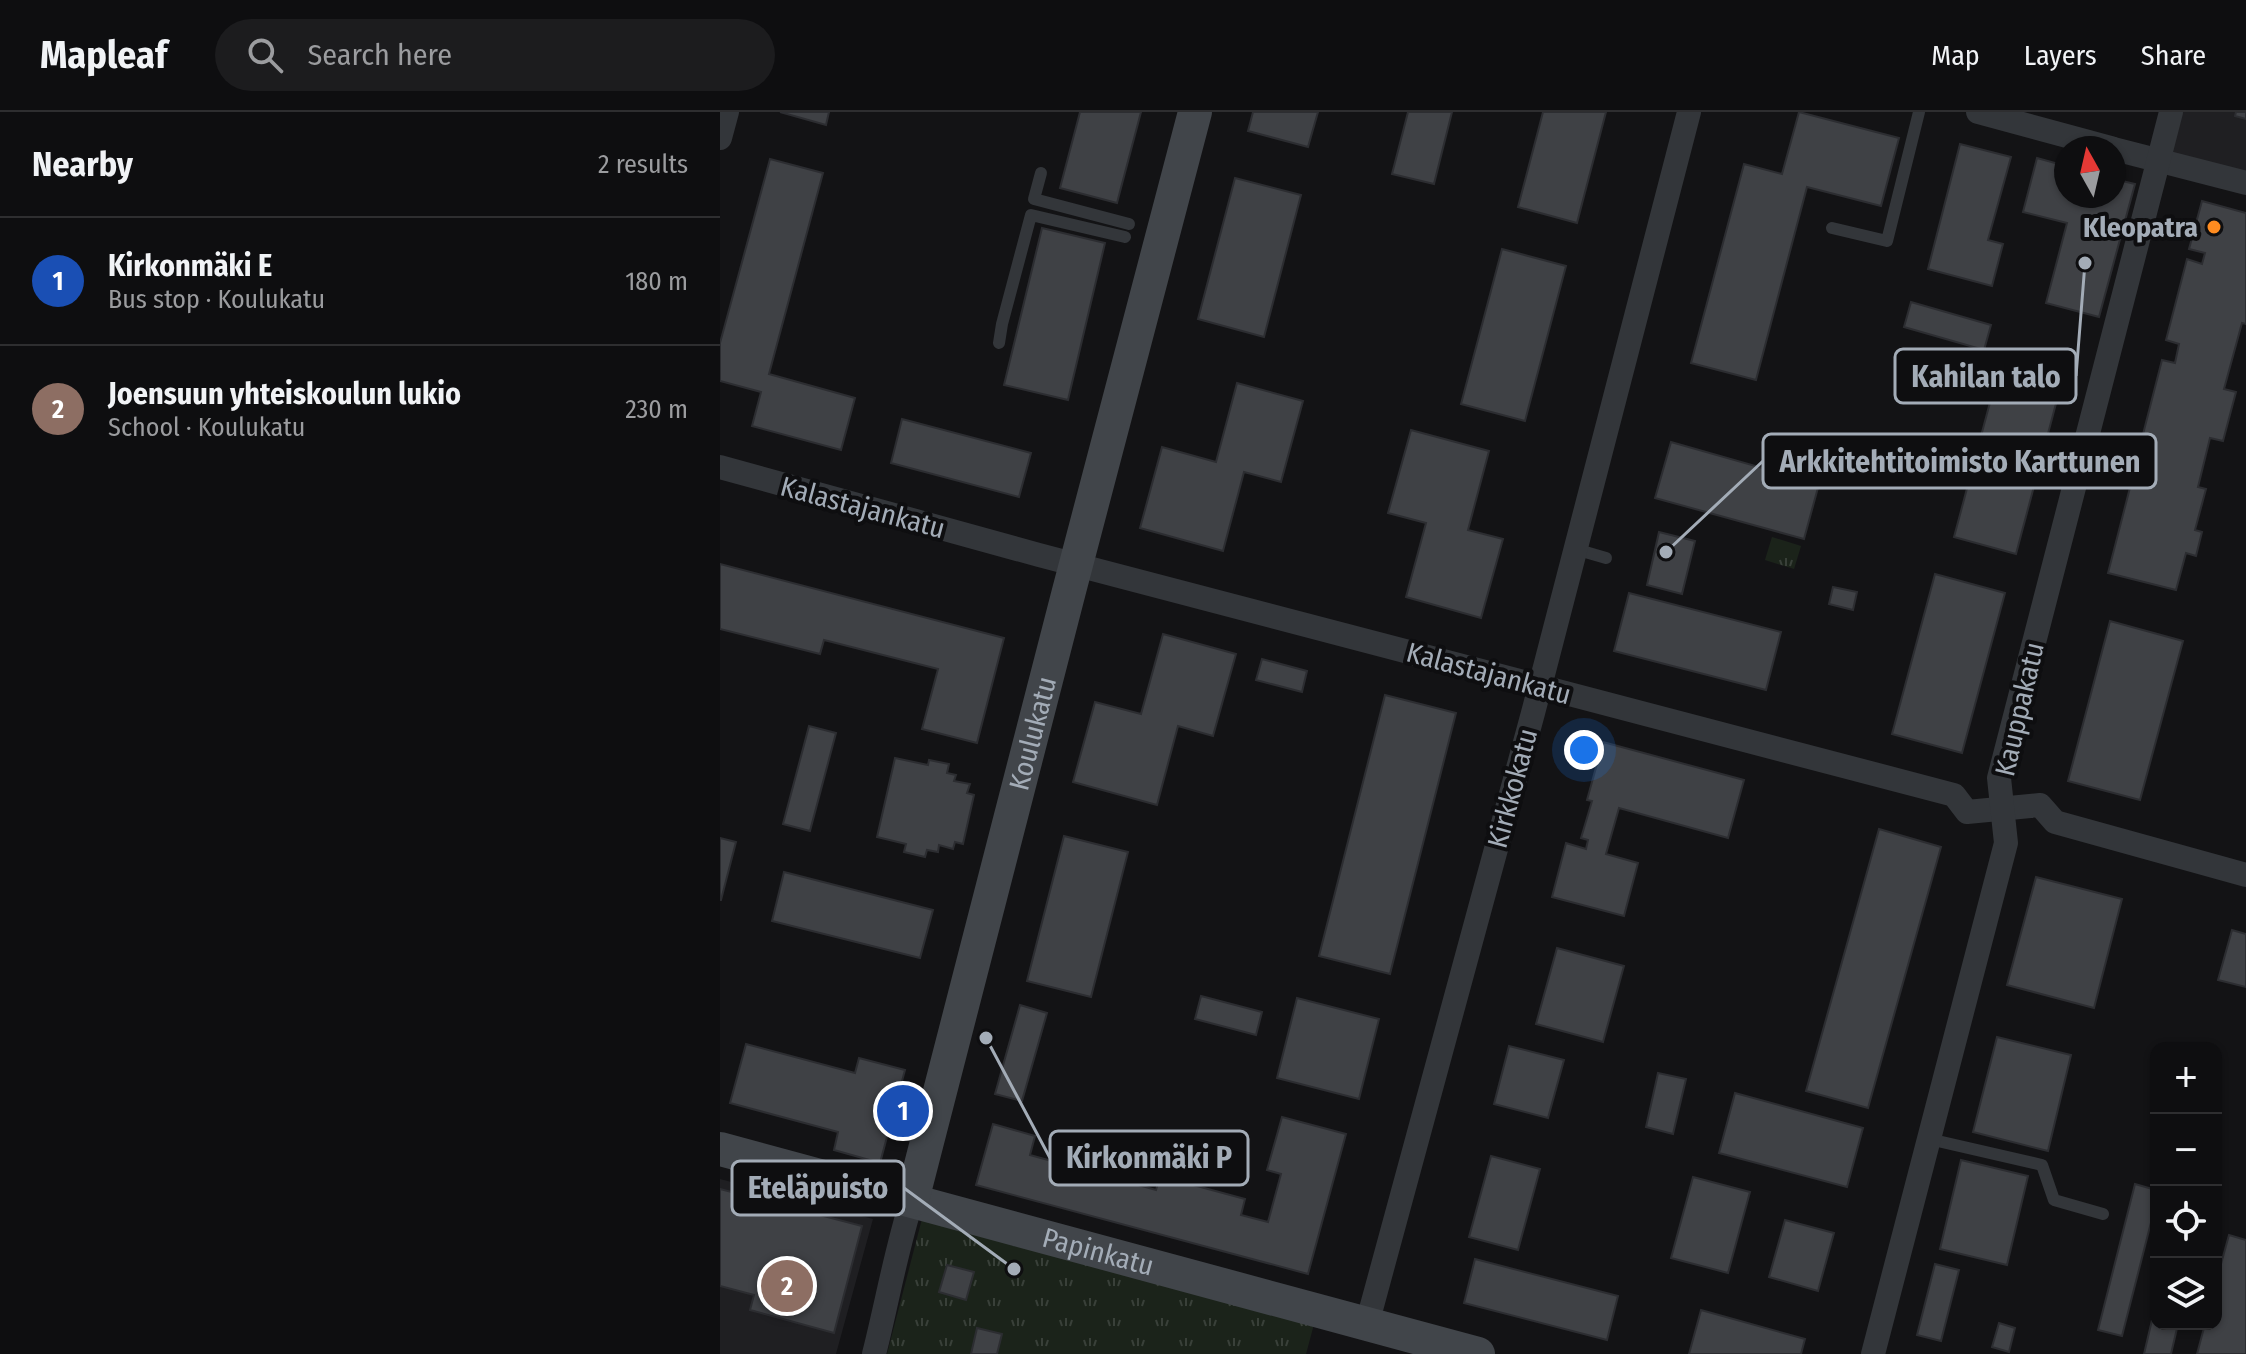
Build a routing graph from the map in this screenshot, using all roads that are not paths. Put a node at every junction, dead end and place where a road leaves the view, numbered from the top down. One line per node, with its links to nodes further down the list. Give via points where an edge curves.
1 (727, 112): 8 (street)
2 (1195, 112): 18 (street, Koulukatu)
3 (1689, 112): 16 (street, Kirkkokatu)
4 (1919, 112): 13 (lane, via 1887,241)
5 (1978, 112): 7 (street)
6 (2171, 112): 10 (street, Kauppakatu)
7 (2067, 136)
8 (720, 138)
9 (2126, 152): 10 (street)
10 (2159, 161): 12 (street); 20 (street, Kauppakatu, via 1999,778)
11 (1041, 173): 14 (lane, via 1034,199 1127,231 1031,215)
12 (2246, 183)
13 (1832, 228)
14 (999, 343)
15 (720, 467): 18 (street, Kalastajankatu)
16 (1575, 549): 17 (lane); 19 (street, Kirkkokatu)
17 (1606, 558)
18 (1076, 564): 19 (street, Kalastajankatu); 24 (street, Koulukatu)
19 (1539, 686): 20 (street, Kalastajankatu, via 1954,795 1967,812); 26 (street, Kirkkokatu)
20 (2002, 809): 21 (street, Kalastajankatu, via 2040,805 2055,822); 22 (street, Kauppakatu, via 2006,843)
21 (2246, 875)
22 (1929, 1139): 25 (lane, via 2042,1165 2054,1200); 29 (street, Kauppakatu)
23 (720, 1149): 24 (street, Papinkatu)
24 (912, 1200): 26 (street, Papinkatu); 27 (street, Koulukatu)
25 (2103, 1214)
26 (1367, 1324): 28 (street, Papinkatu)
27 (874, 1354)
28 (1478, 1354)
29 (1873, 1354)

